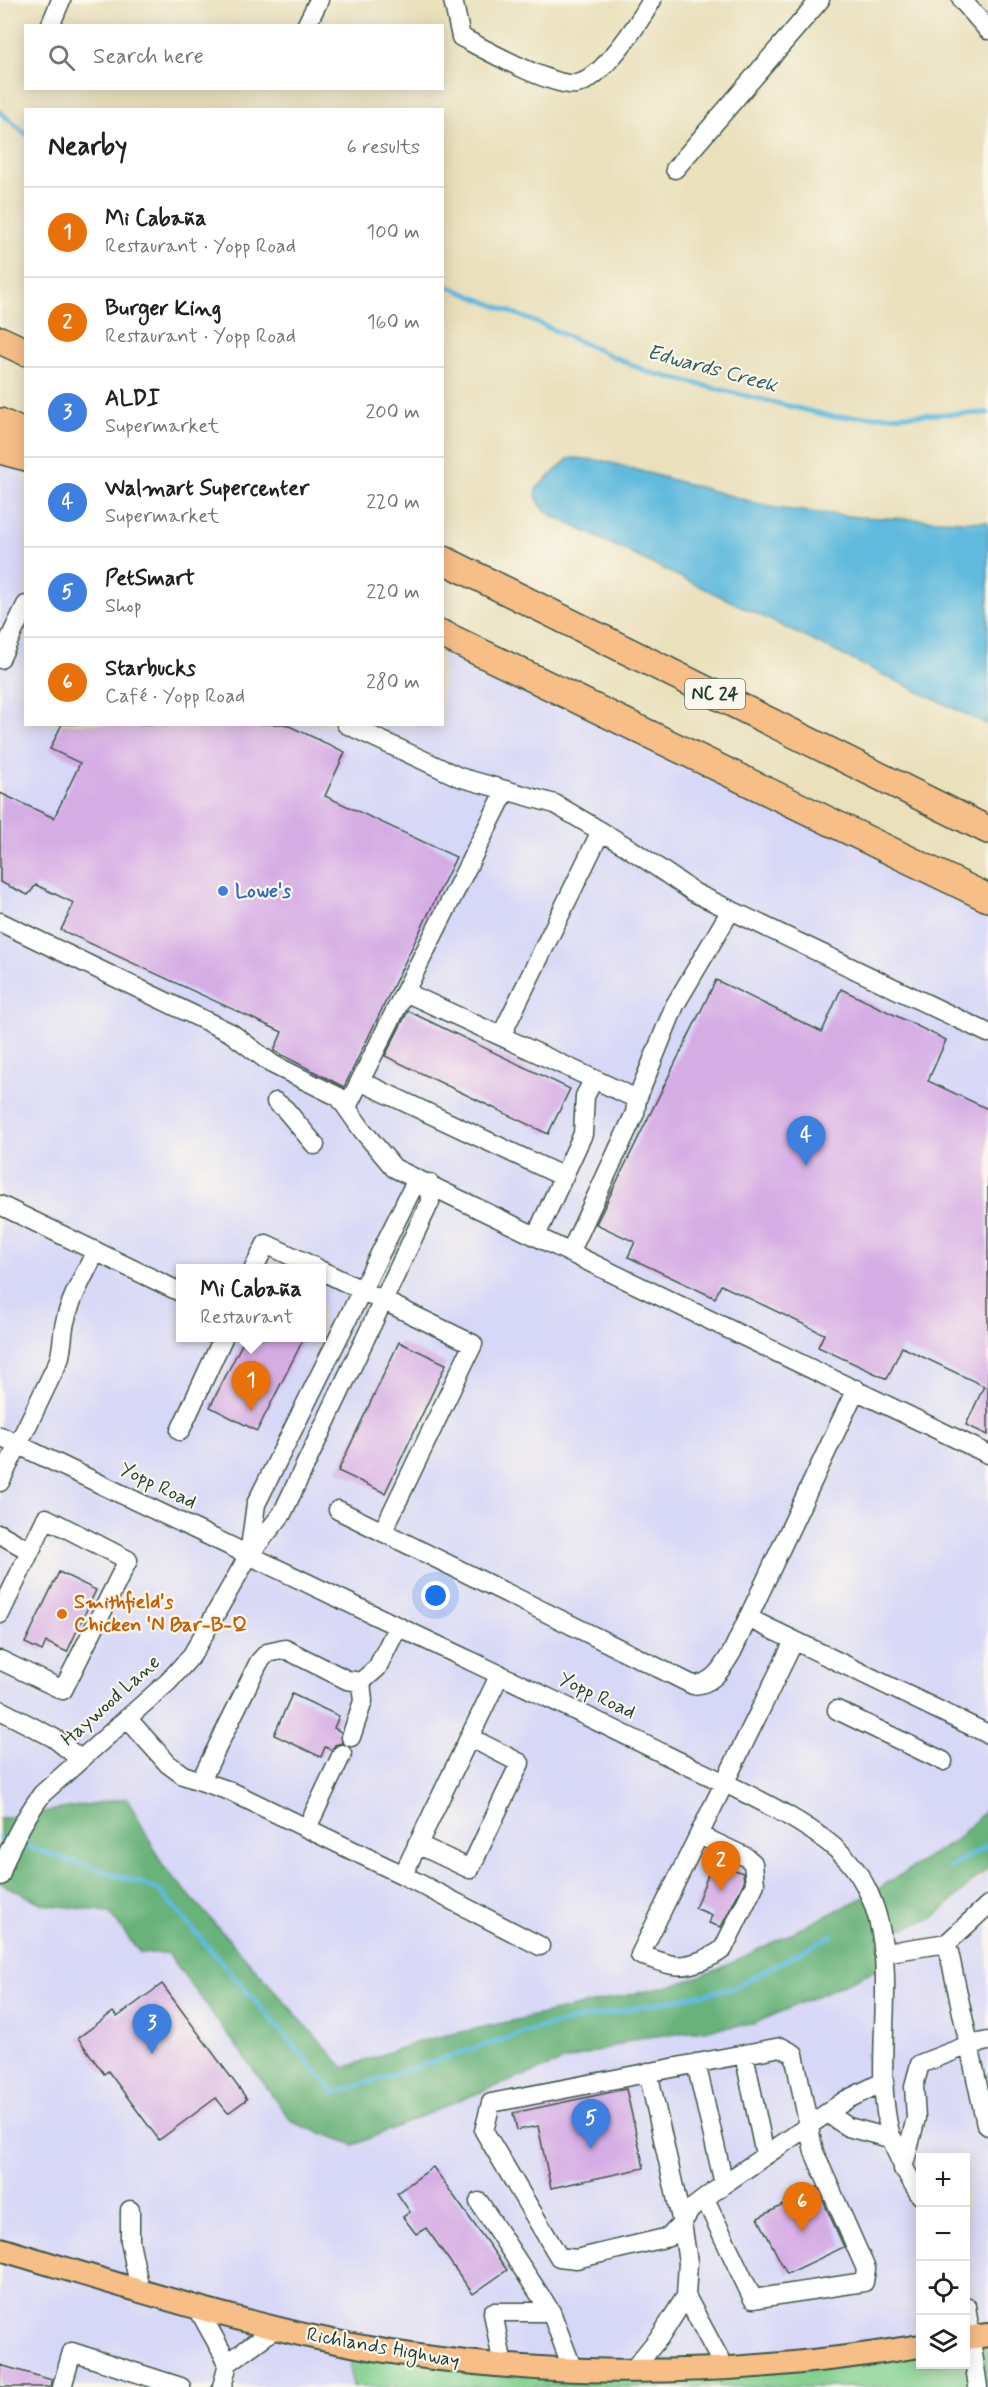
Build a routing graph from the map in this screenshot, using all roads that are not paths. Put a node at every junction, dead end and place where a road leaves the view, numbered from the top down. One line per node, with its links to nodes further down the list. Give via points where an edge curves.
1 (61, 0): 7 (street)
2 (319, 0): 8 (street)
3 (453, 0): 4 (street, via 461,37 554,81 577,84 601,71)
4 (652, 0)
5 (820, 0): 10 (street)
6 (962, 0): 9 (street)
7 (51, 24)
8 (307, 24)
9 (988, 30)
10 (675, 169)
11 (0, 340): 12 (highway)
12 (24, 351)
13 (0, 422): 14 (highway)
14 (24, 433)
15 (0, 450): 16 (highway)
16 (24, 456)
17 (444, 560): 23 (highway, NC 24)
18 (24, 609): 20 (street)
19 (444, 635): 25 (highway)
20 (0, 659)
21 (350, 726): 22 (street, via 459,777)
22 (506, 790): 24 (street, via 555,804); 28 (street)
23 (988, 830)
24 (601, 831): 26 (street, via 695,893); 30 (street)
25 (988, 898)
26 (731, 910): 29 (street); 33 (street, via 675,1005)
27 (0, 922): 35 (street, via 231,1033 258,1056 339,1097)
28 (405, 992): 30 (street); 32 (street)
29 (988, 1033)
30 (501, 1036): 31 (street)
31 (594, 1079): 33 (street); 37 (street, via 585,1096 583,1134)
32 (360, 1081): 35 (street); 37 (street)
33 (637, 1099): 42 (street, via 635,1113)
34 (276, 1102): 36 (street)
35 (346, 1107): 38 (street, via 394,1168)
36 (315, 1145)
37 (564, 1177): 40 (street)
38 (429, 1184): 40 (street); 47 (street, via 413,1187); 48 (street, via 430,1202)
39 (0, 1205): 41 (street)
40 (536, 1236): 42 (street)
41 (96, 1251): 46 (street); 53 (street, via 70,1304 59,1360)
42 (570, 1253): 50 (street)
43 (256, 1264): 44 (street, via 266,1244)
44 (307, 1264)
45 (326, 1272): 47 (street)
46 (176, 1290)
47 (362, 1290): 48 (street); 60 (street, via 256,1504)
48 (383, 1301): 57 (street, via 473,1344); 60 (street, via 282,1514)
49 (221, 1342): 51 (street)
50 (856, 1389): 54 (street); 62 (street)
51 (180, 1431)
52 (0, 1436): 53 (street, Yopp Road)
53 (19, 1445): 55 (street); 60 (street, Yopp Road)
54 (988, 1454)
55 (0, 1482)
56 (338, 1510): 57 (street)
57 (382, 1531): 62 (street, via 693,1685 710,1681 719,1672)
58 (0, 1534): 59 (street)
59 (30, 1551): 61 (street); 65 (street, via 46,1518 128,1560 63,1690)
60 (249, 1555): 63 (street, Yopp Road); 70 (street, Haywood Lane, via 192,1655)
61 (0, 1614)
62 (748, 1618): 64 (street)
63 (398, 1626): 66 (street, Yopp Road); 67 (street, via 377,1668)
64 (794, 1641): 71 (street); 78 (street)
65 (0, 1660)
66 (500, 1674): 73 (street); 78 (street, Yopp Road)
67 (361, 1682): 72 (street, via 363,1701); 77 (street, via 347,1680 285,1649 267,1653)
68 (0, 1710): 75 (street, via 54,1738)
69 (837, 1710): 76 (street)
70 (127, 1718): 75 (street, Haywood Lane); 77 (street, via 168,1764 183,1775)
71 (988, 1734)
72 (351, 1737)
73 (469, 1737): 81 (street); 81 (street, via 520,1763 470,1869)
74 (342, 1755): 79 (street)
75 (80, 1759): 83 (street, Haywood Lane, via 42,1794 26,1816 6,1854)
76 (943, 1761)
77 (201, 1780): 79 (street)
78 (724, 1784): 80 (street); 87 (street, Yopp Road, via 824,1839 853,1867 870,1894)
79 (307, 1828): 82 (street)
80 (699, 1835): 80 (street, via 640,1955 674,1966 717,1953 723,1949 746,1903 754,1884 753,1863)
81 (417, 1844): 82 (street)
82 (403, 1875): 86 (street)
83 (0, 1876)
84 (988, 1905): 85 (street)
85 (947, 1943): 87 (street); 89 (street)
86 (540, 1946)
87 (883, 1953): 93 (street, Yopp Road)
88 (988, 2041): 89 (street)
89 (969, 2044): 96 (street); 99 (street, via 920,2064 914,2086 916,2118)
90 (744, 2054): 91 (street); 95 (street, via 781,2047 794,2054); 98 (street)
91 (696, 2063): 92 (street); 100 (street)
92 (648, 2072): 105 (street); 105 (street, via 491,2103 484,2131 559,2257 576,2259 669,2237)
93 (885, 2081): 94 (street); 97 (street, Yopp Road)
94 (827, 2113): 95 (street); 97 (street, via 848,2127)
95 (810, 2125): 98 (street); 102 (street, via 814,2152 866,2270 864,2282 753,2299)
96 (987, 2125)
97 (893, 2139): 99 (street, Yopp Road)
98 (765, 2155): 100 (street)
99 (903, 2169): 101 (street, Yopp Road)
100 (724, 2184): 102 (street)
101 (916, 2188)
102 (705, 2199): 105 (street, via 691,2209)
103 (479, 2202): 110 (street)
104 (130, 2210): 107 (street, via 130,2241)
105 (682, 2223): 108 (street, via 688,2262)
106 (0, 2249): 107 (main road, Richlands Highway)
107 (140, 2290): 109 (main road, Richlands Highway)
108 (686, 2296): 117 (street); 119 (street)
109 (197, 2307): 112 (main road, Richlands Highway); 115 (street)
110 (551, 2312): 116 (street, via 493,2313); 118 (street)
111 (969, 2315): 113 (street)
112 (276, 2328): 115 (street); 116 (main road, Richlands Highway, via 394,2352)
113 (975, 2337): 123 (street)
114 (916, 2347): 117 (main road, Richlands Highway, via 799,2363)
115 (228, 2363): 122 (street)
116 (502, 2366): 118 (main road, Richlands Highway)
117 (725, 2368): 119 (main road, Richlands Highway)
118 (573, 2370): 119 (main road, Richlands Highway)
119 (632, 2371)
120 (62, 2387): 121 (street, via 72,2352)
121 (181, 2387)
122 (222, 2387)
123 (978, 2387)

